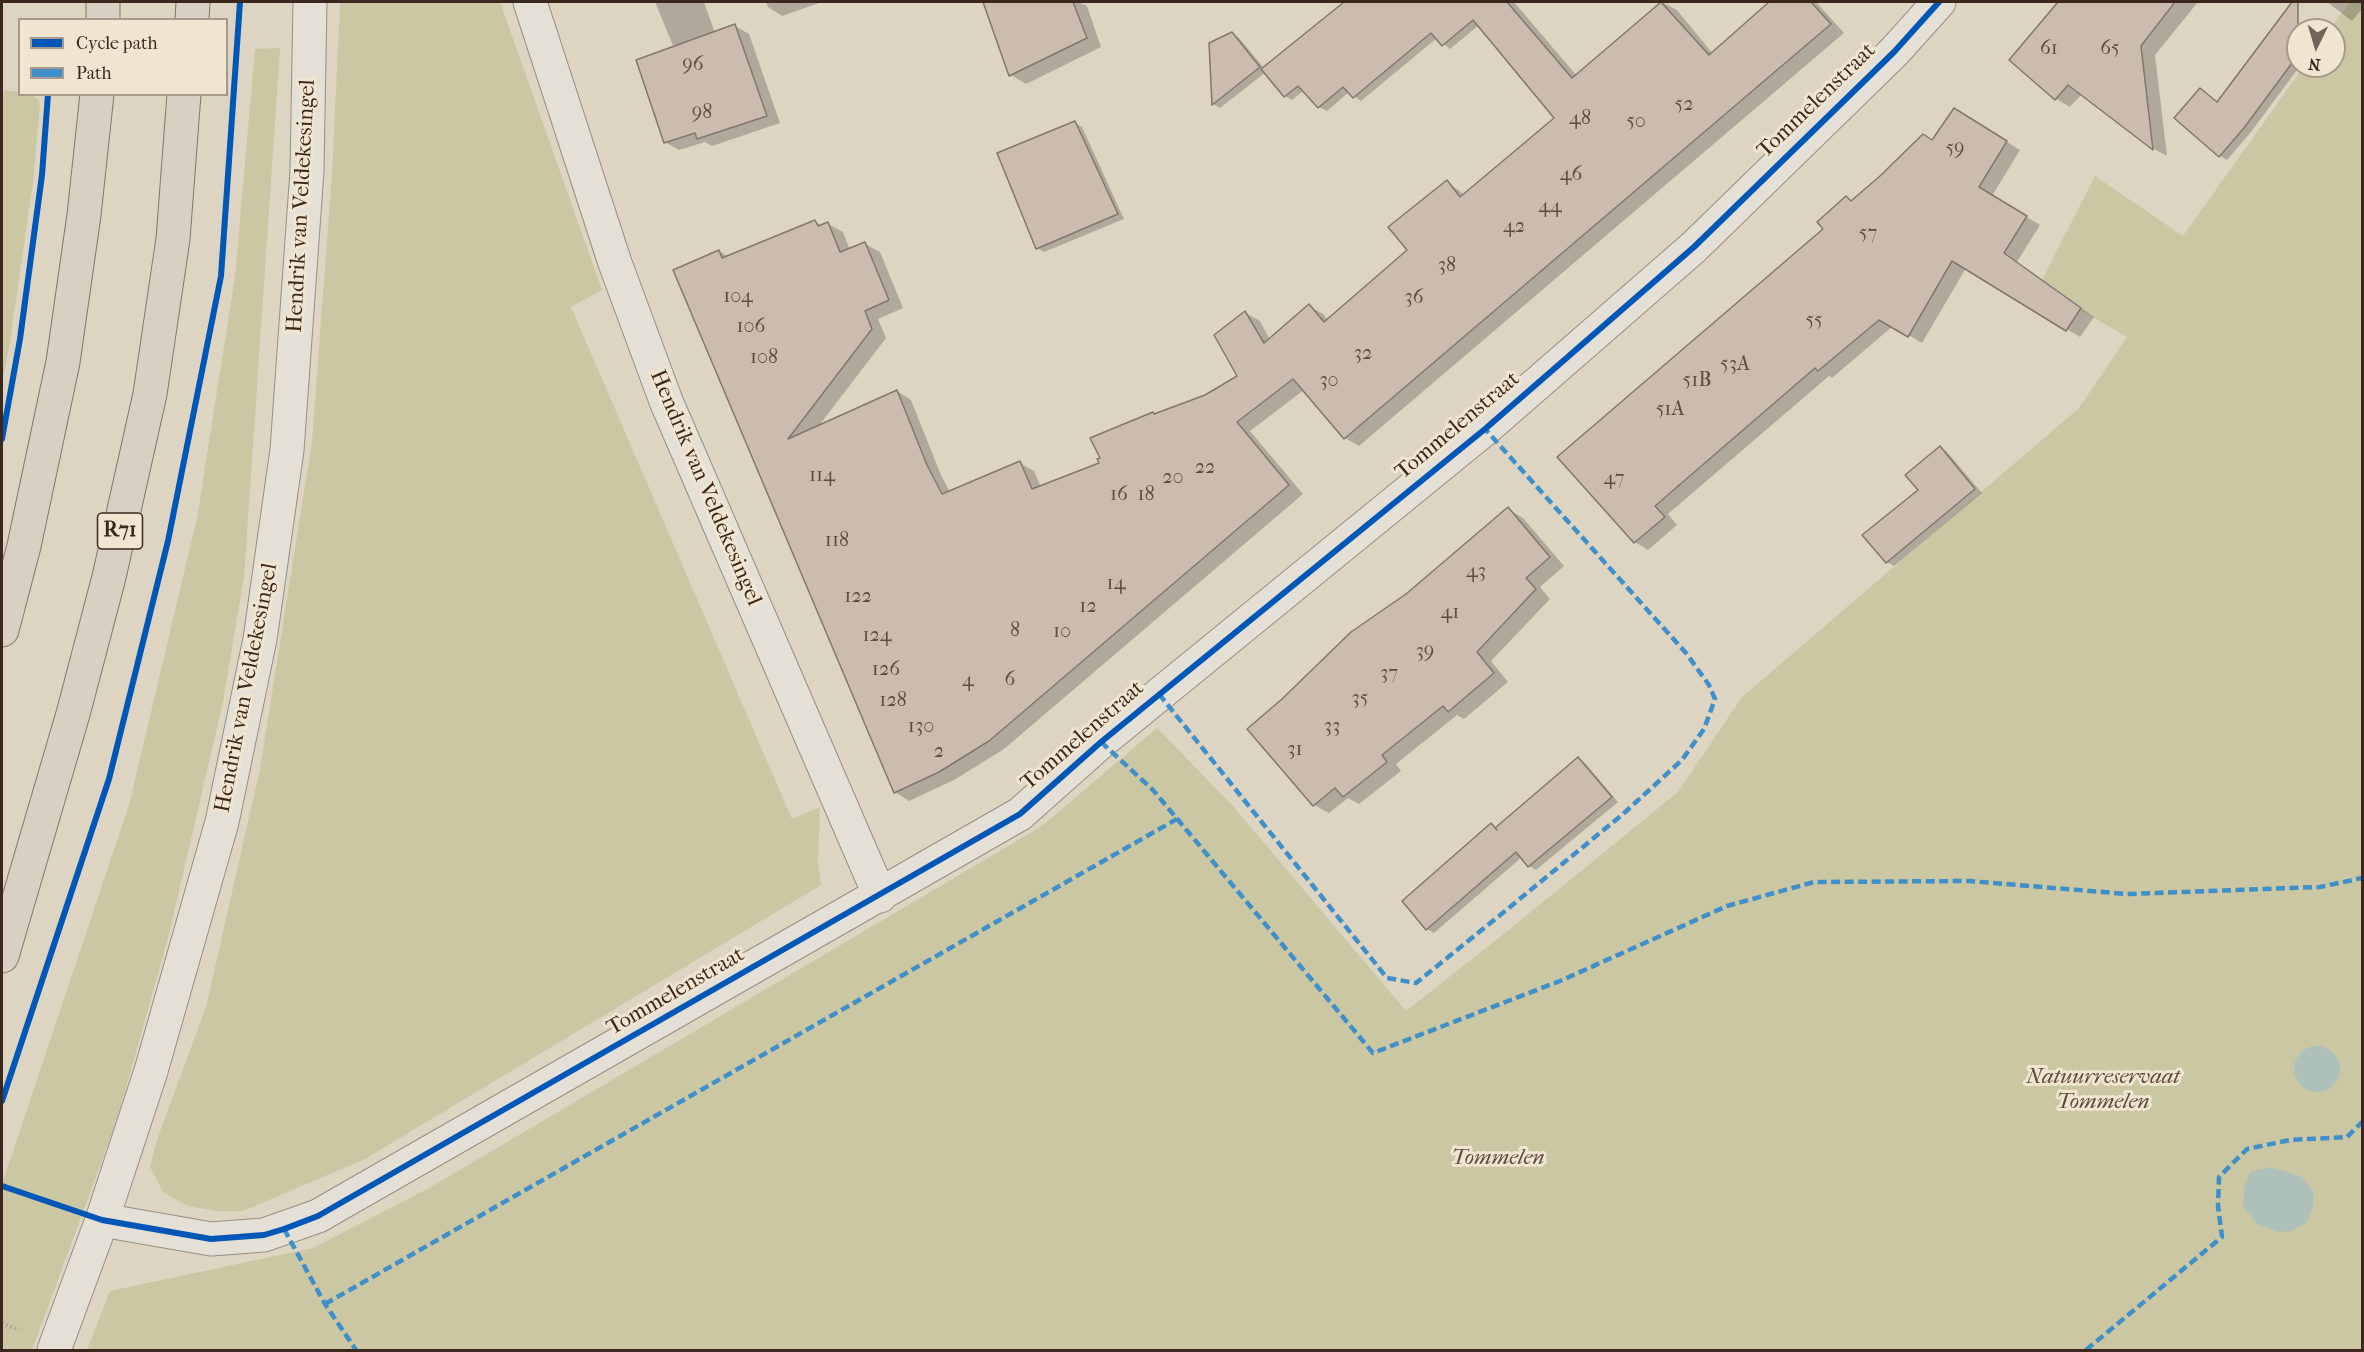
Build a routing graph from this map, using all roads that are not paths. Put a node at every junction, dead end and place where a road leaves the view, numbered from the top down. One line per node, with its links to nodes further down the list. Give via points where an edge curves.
1 (103, 2): 6 (highway)
2 (194, 2): 7 (highway)
3 (310, 2): 13 (street, Hendrik van Veldekesingel, via 307,171 287,450 260,639 222,822)
4 (530, 2): 11 (street, Hendrik van Veldekesingel, via 615,263 666,401)
5 (1939, 2): 11 (street, Tommelenstraat, via 1894,52 1694,247 1485,429 1101,742 1020,814)
6 (103, 18)
7 (192, 18)
8 (97, 96): 10 (highway, via 63,362)
9 (184, 96): 12 (highway, R71, via 173,240 150,394 73,714)
10 (2, 630)
11 (880, 896): 13 (street, Tommelenstraat, via 318,1216 264,1235 211,1239)
12 (2, 956)
13 (102, 1220): 14 (street, Hendrik van Veldekesingel)
14 (54, 1350)

